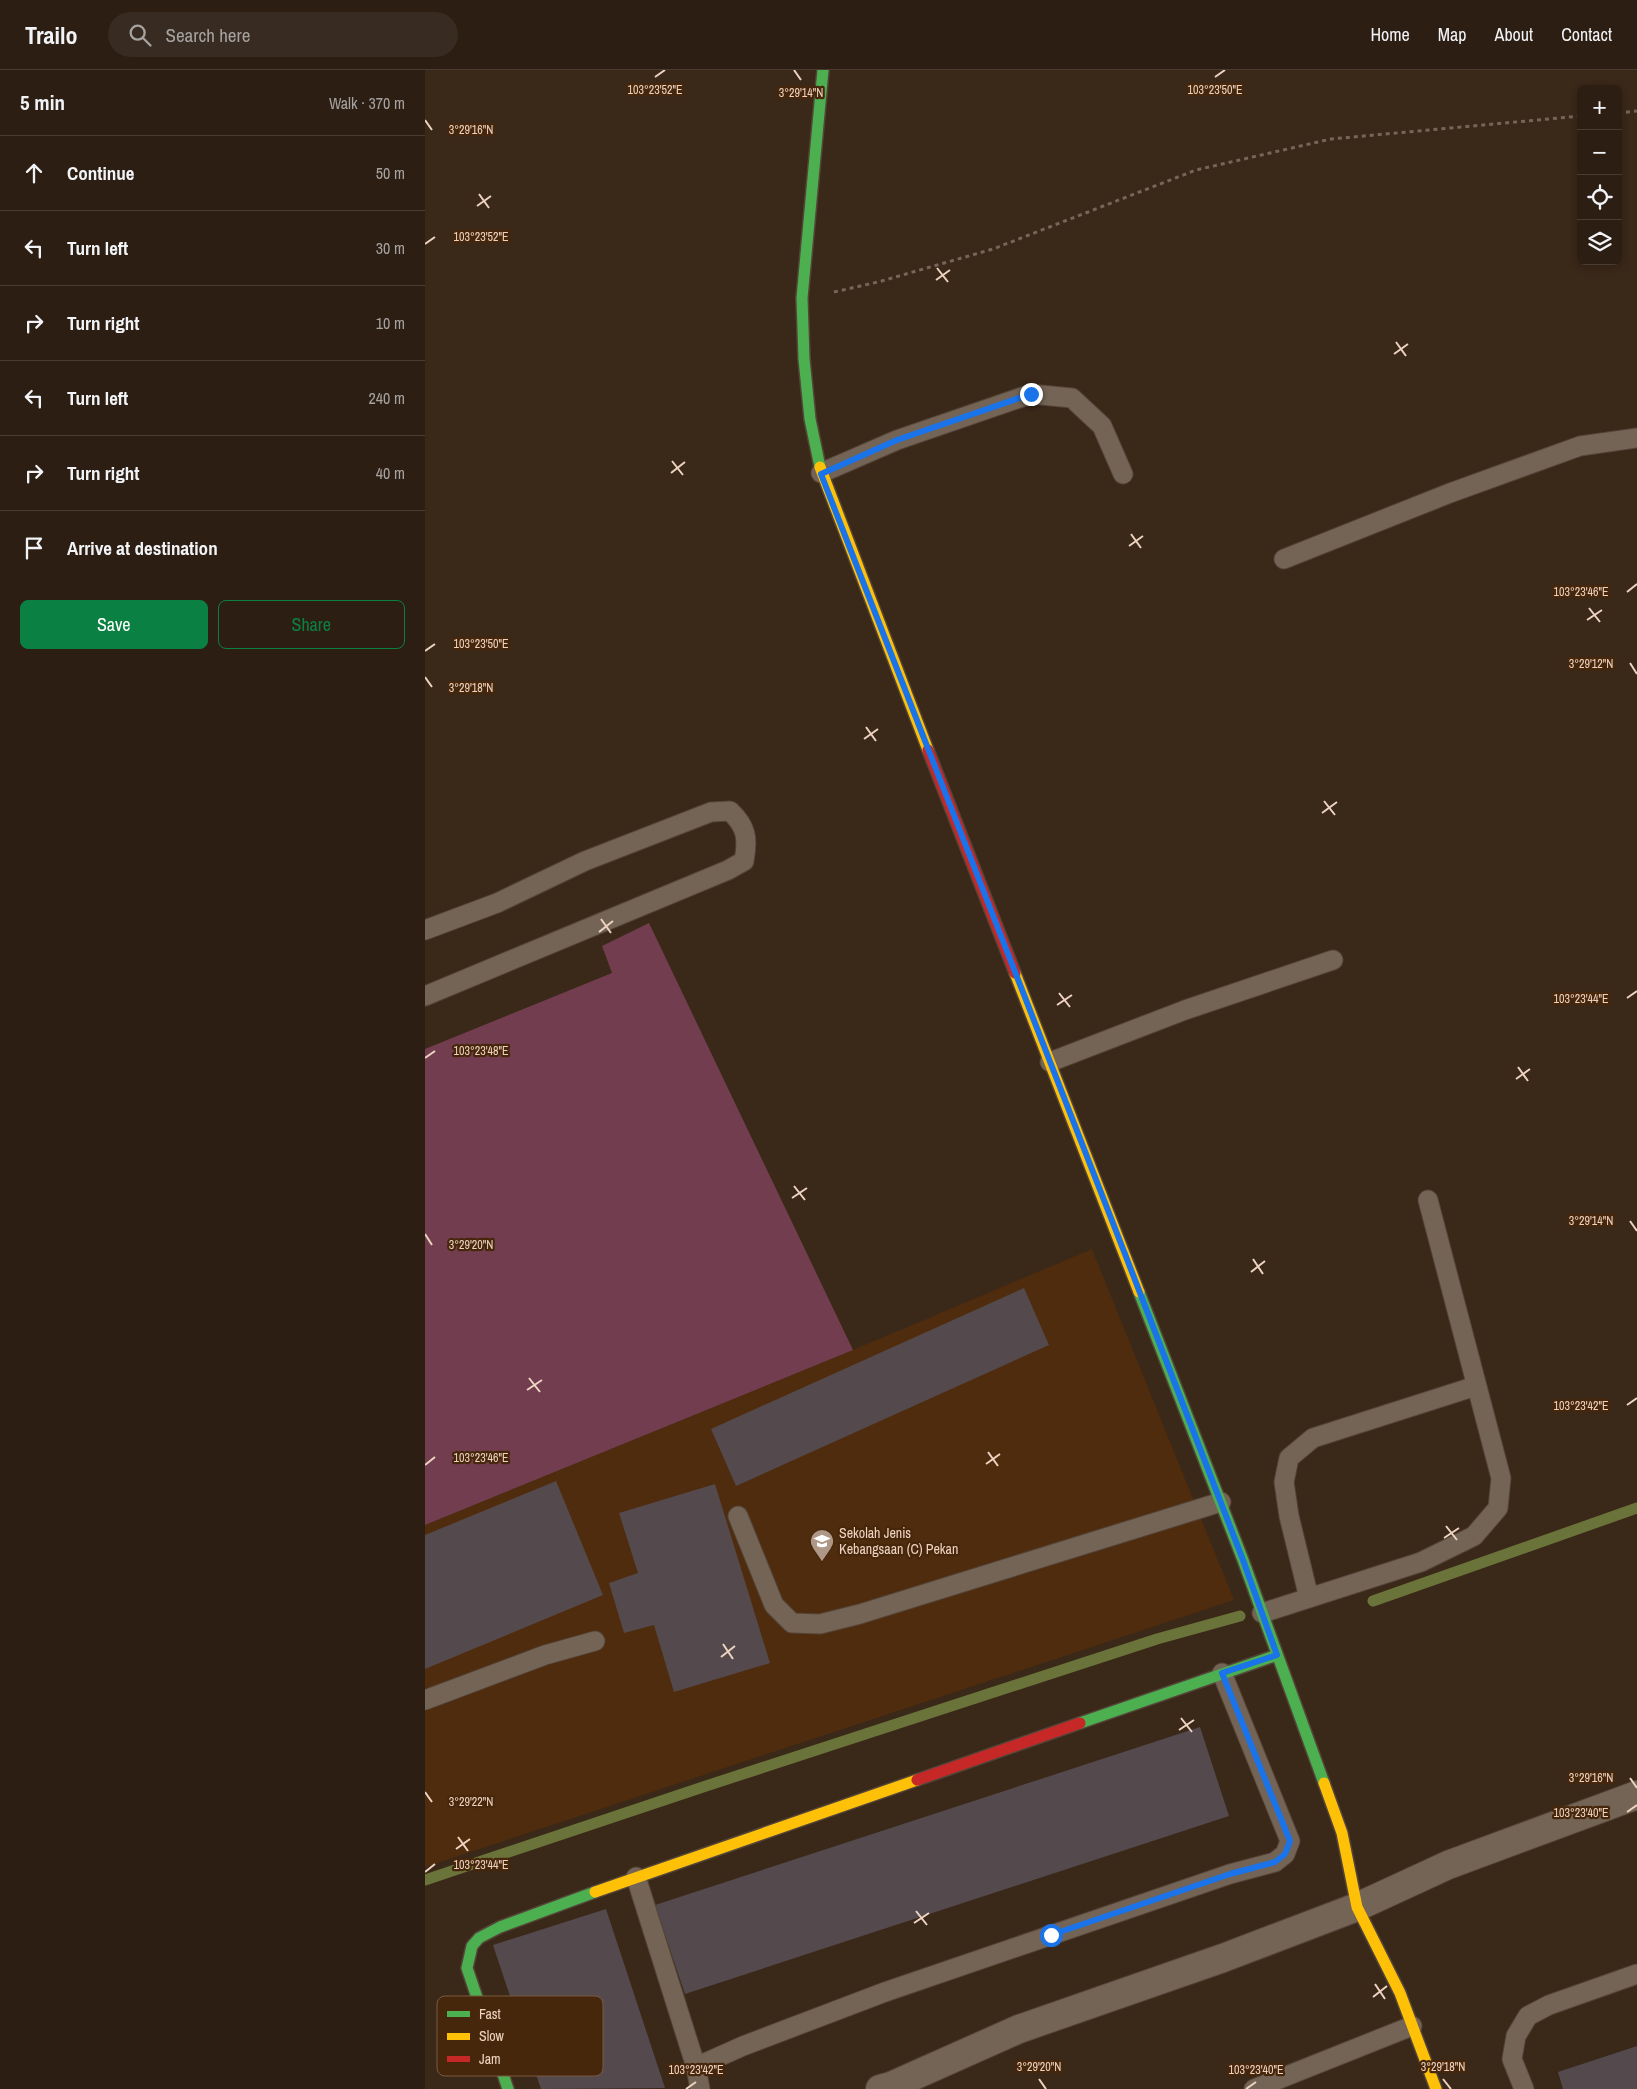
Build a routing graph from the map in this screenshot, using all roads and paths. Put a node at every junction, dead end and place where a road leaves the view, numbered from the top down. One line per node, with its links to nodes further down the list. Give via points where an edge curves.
1 (823, 70): 5 (street)
2 (1637, 111): 3 (path)
3 (1622, 113)
4 (1577, 116): 5 (path, via 1331,140 1206,168 993,249 878,282)
5 (802, 298): 7 (street, via 810,419)
6 (1637, 438): 9 (lane, via 1580,446)
7 (821, 474): 8 (lane, via 897,440 1031,394 1072,398 1102,426); 13 (street)
8 (1123, 474)
9 (1284, 559)
10 (425, 930): 12 (lane, via 497,903 585,861 711,812 730,811 746,834 744,861 728,870)
11 (1333, 960): 13 (lane, via 1185,1010)
12 (425, 996)
13 (1050, 1062): 16 (street)
14 (1427, 1200): 15 (lane)
15 (1476, 1386): 18 (lane, via 1501,1478 1498,1508 1474,1536 1421,1562); 18 (lane, via 1313,1438 1289,1458 1285,1490)
16 (1221, 1502): 17 (lane, via 820,1624 792,1623 773,1605); 19 (street)
17 (738, 1516)
18 (1309, 1598): 19 (lane)
19 (1262, 1613): 21 (street)
20 (595, 1640): 23 (lane)
21 (1277, 1655): 22 (street); 26 (street, via 1342,1833)
22 (1222, 1673): 25 (street); 30 (lane, via 1290,1841 1285,1854 1275,1862 1230,1874 885,1992 743,2046)
23 (425, 1700)
24 (1637, 1795): 26 (street, via 1448,1865)
25 (636, 1878): 28 (street, via 480,1936 469,1950 467,1968); 30 (lane)
26 (1357, 1907): 29 (street); 32 (street, via 1019,2029)
27 (1637, 1974): 37 (lane, via 1549,2005 1528,2016 1516,2036 1512,2059)
28 (475, 1996)
29 (1412, 2026): 35 (lane); 36 (street)
30 (696, 2068): 34 (lane)
31 (503, 2076): 33 (street)
32 (888, 2088)
33 (508, 2089)
34 (700, 2089)
35 (1254, 2089)
36 (1436, 2089)
37 (1524, 2089)

